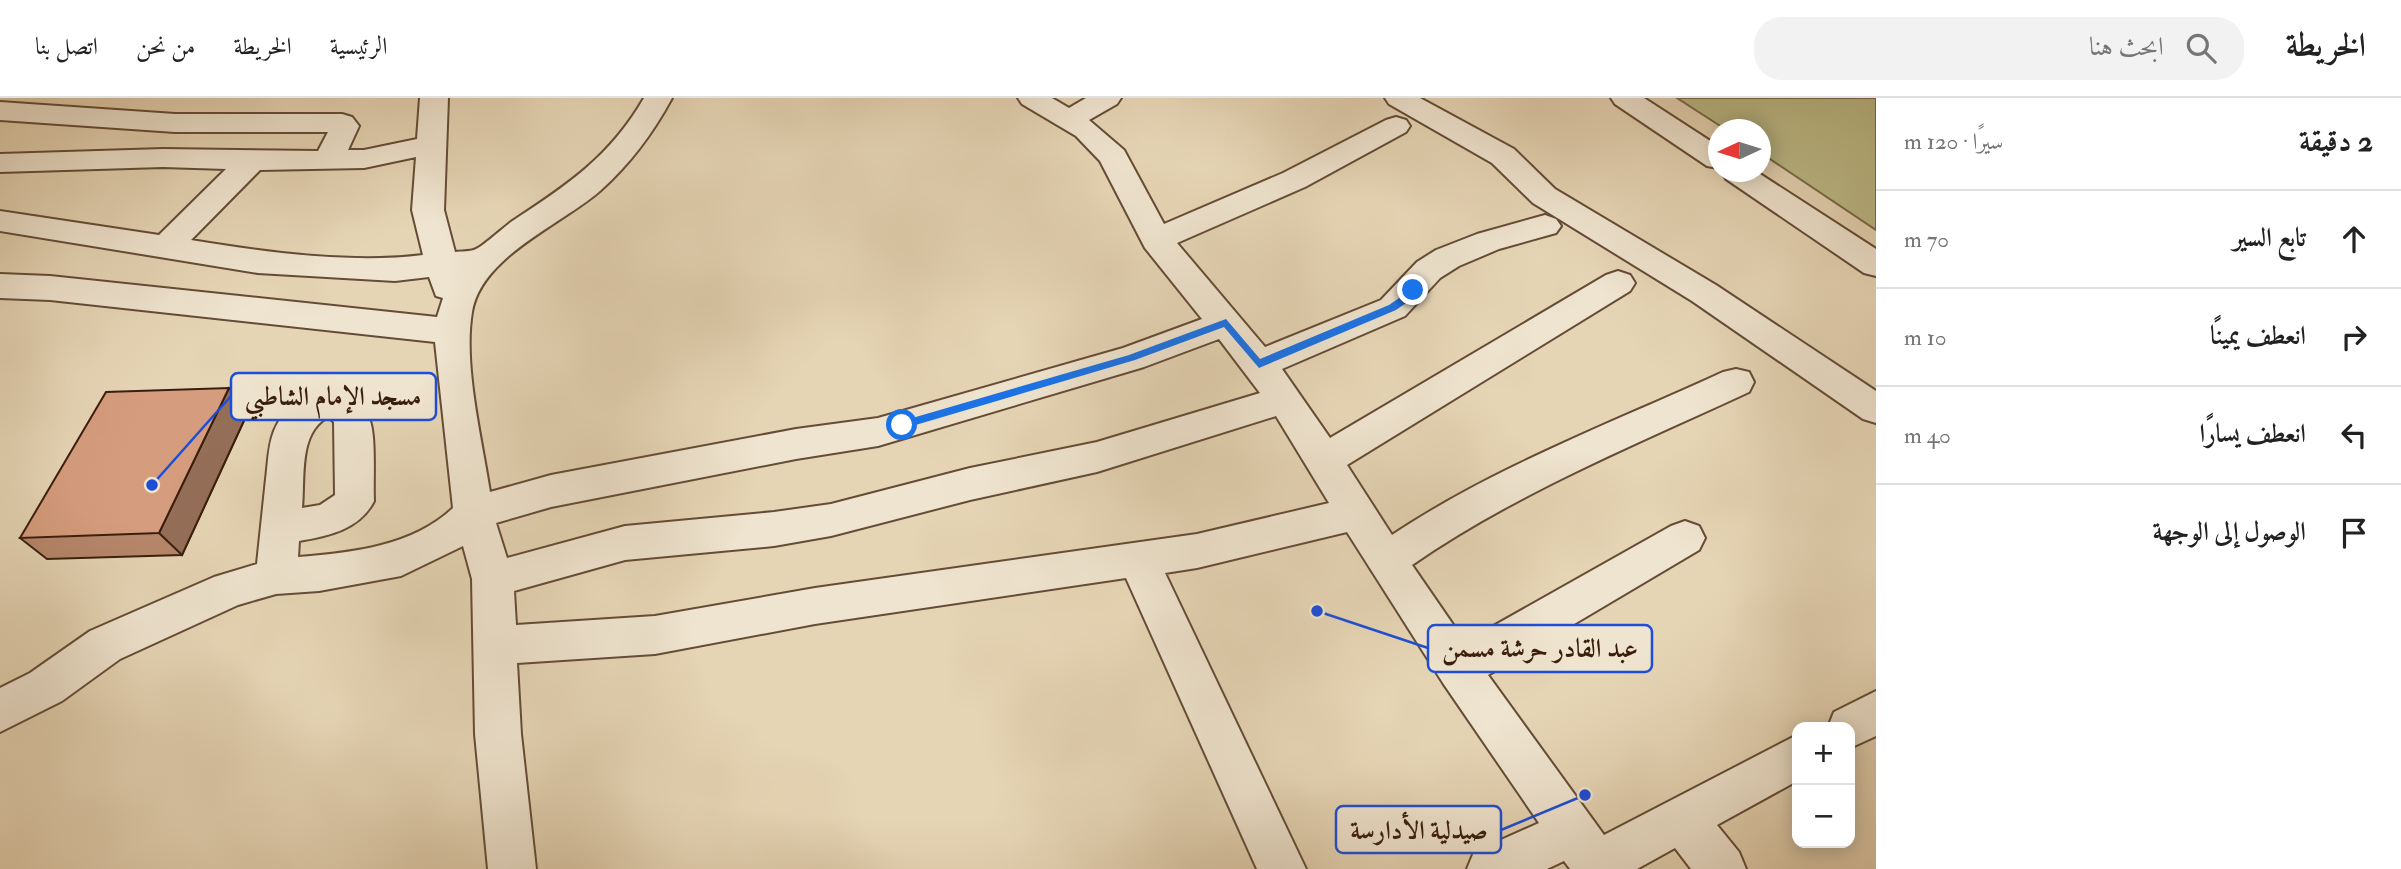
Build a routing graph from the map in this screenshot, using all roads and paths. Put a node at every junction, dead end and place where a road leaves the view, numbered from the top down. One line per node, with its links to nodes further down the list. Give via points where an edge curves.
1 (434, 98): 9 (street)
2 (658, 98): 19 (street, via 642,127 610,165)
3 (1032, 98): 8 (street)
4 (1107, 98): 8 (street)
5 (1625, 98): 10 (street)
6 (0, 111): 11 (street, via 175,123 342,123 345,126)
7 (1397, 112): 17 (street, via 1294,180); 29 (street, via 1503,156 1544,196 1704,293)
8 (1069, 119): 17 (street, via 1113,157)
9 (430, 145): 11 (street, via 364,159); 21 (street, via 428,210)
10 (1708, 152)
11 (329, 159): 12 (street)
12 (253, 160): 13 (street); 18 (street)
13 (0, 163)
14 (1752, 182): 20 (street)
15 (0, 221): 18 (street)
16 (1545, 226): 26 (street, via 1448,258 1426,272 1406,299 1392,307)
17 (1156, 240): 25 (street)
18 (166, 247): 21 (street, via 225,258 359,269)
19 (486, 259): 21 (street); 24 (street, via 469,282)
20 (1876, 265)
21 (441, 266): 24 (street)
22 (1618, 283): 30 (street)
23 (0, 286): 24 (street)
24 (454, 321): 31 (street)
25 (1226, 323): 26 (street); 31 (street, via 1132,358 878,432 564,489)
26 (1259, 364): 28 (street)
27 (1735, 382): 36 (street, via 1493,495)
28 (1284, 400): 30 (street); 38 (street, via 1097,457 831,520 625,543)
29 (1876, 409)
30 (1324, 460): 32 (street)
31 (473, 513): 37 (street, via 454,532 401,559); 38 (street)
32 (1356, 513): 35 (street, via 1197,551); 36 (street)
33 (280, 527): 37 (street)
34 (1685, 538): 40 (street)
35 (1138, 559): 39 (street, via 815,606 655,635); 48 (street)
36 (1387, 560): 40 (street)
37 (276, 576): 41 (street, via 229,590 105,645 46,687)
38 (493, 579): 39 (street)
39 (496, 645): 47 (street, via 498,734)
40 (1458, 669): 46 (street)
41 (0, 711)
42 (1876, 712): 43 (street)
43 (1855, 724)
44 (1792, 760): 45 (street)
45 (1683, 820): 46 (street); 50 (street)
46 (1589, 856): 49 (street)
47 (512, 869)
48 (1282, 869)
49 (1491, 869)
50 (1722, 869)

